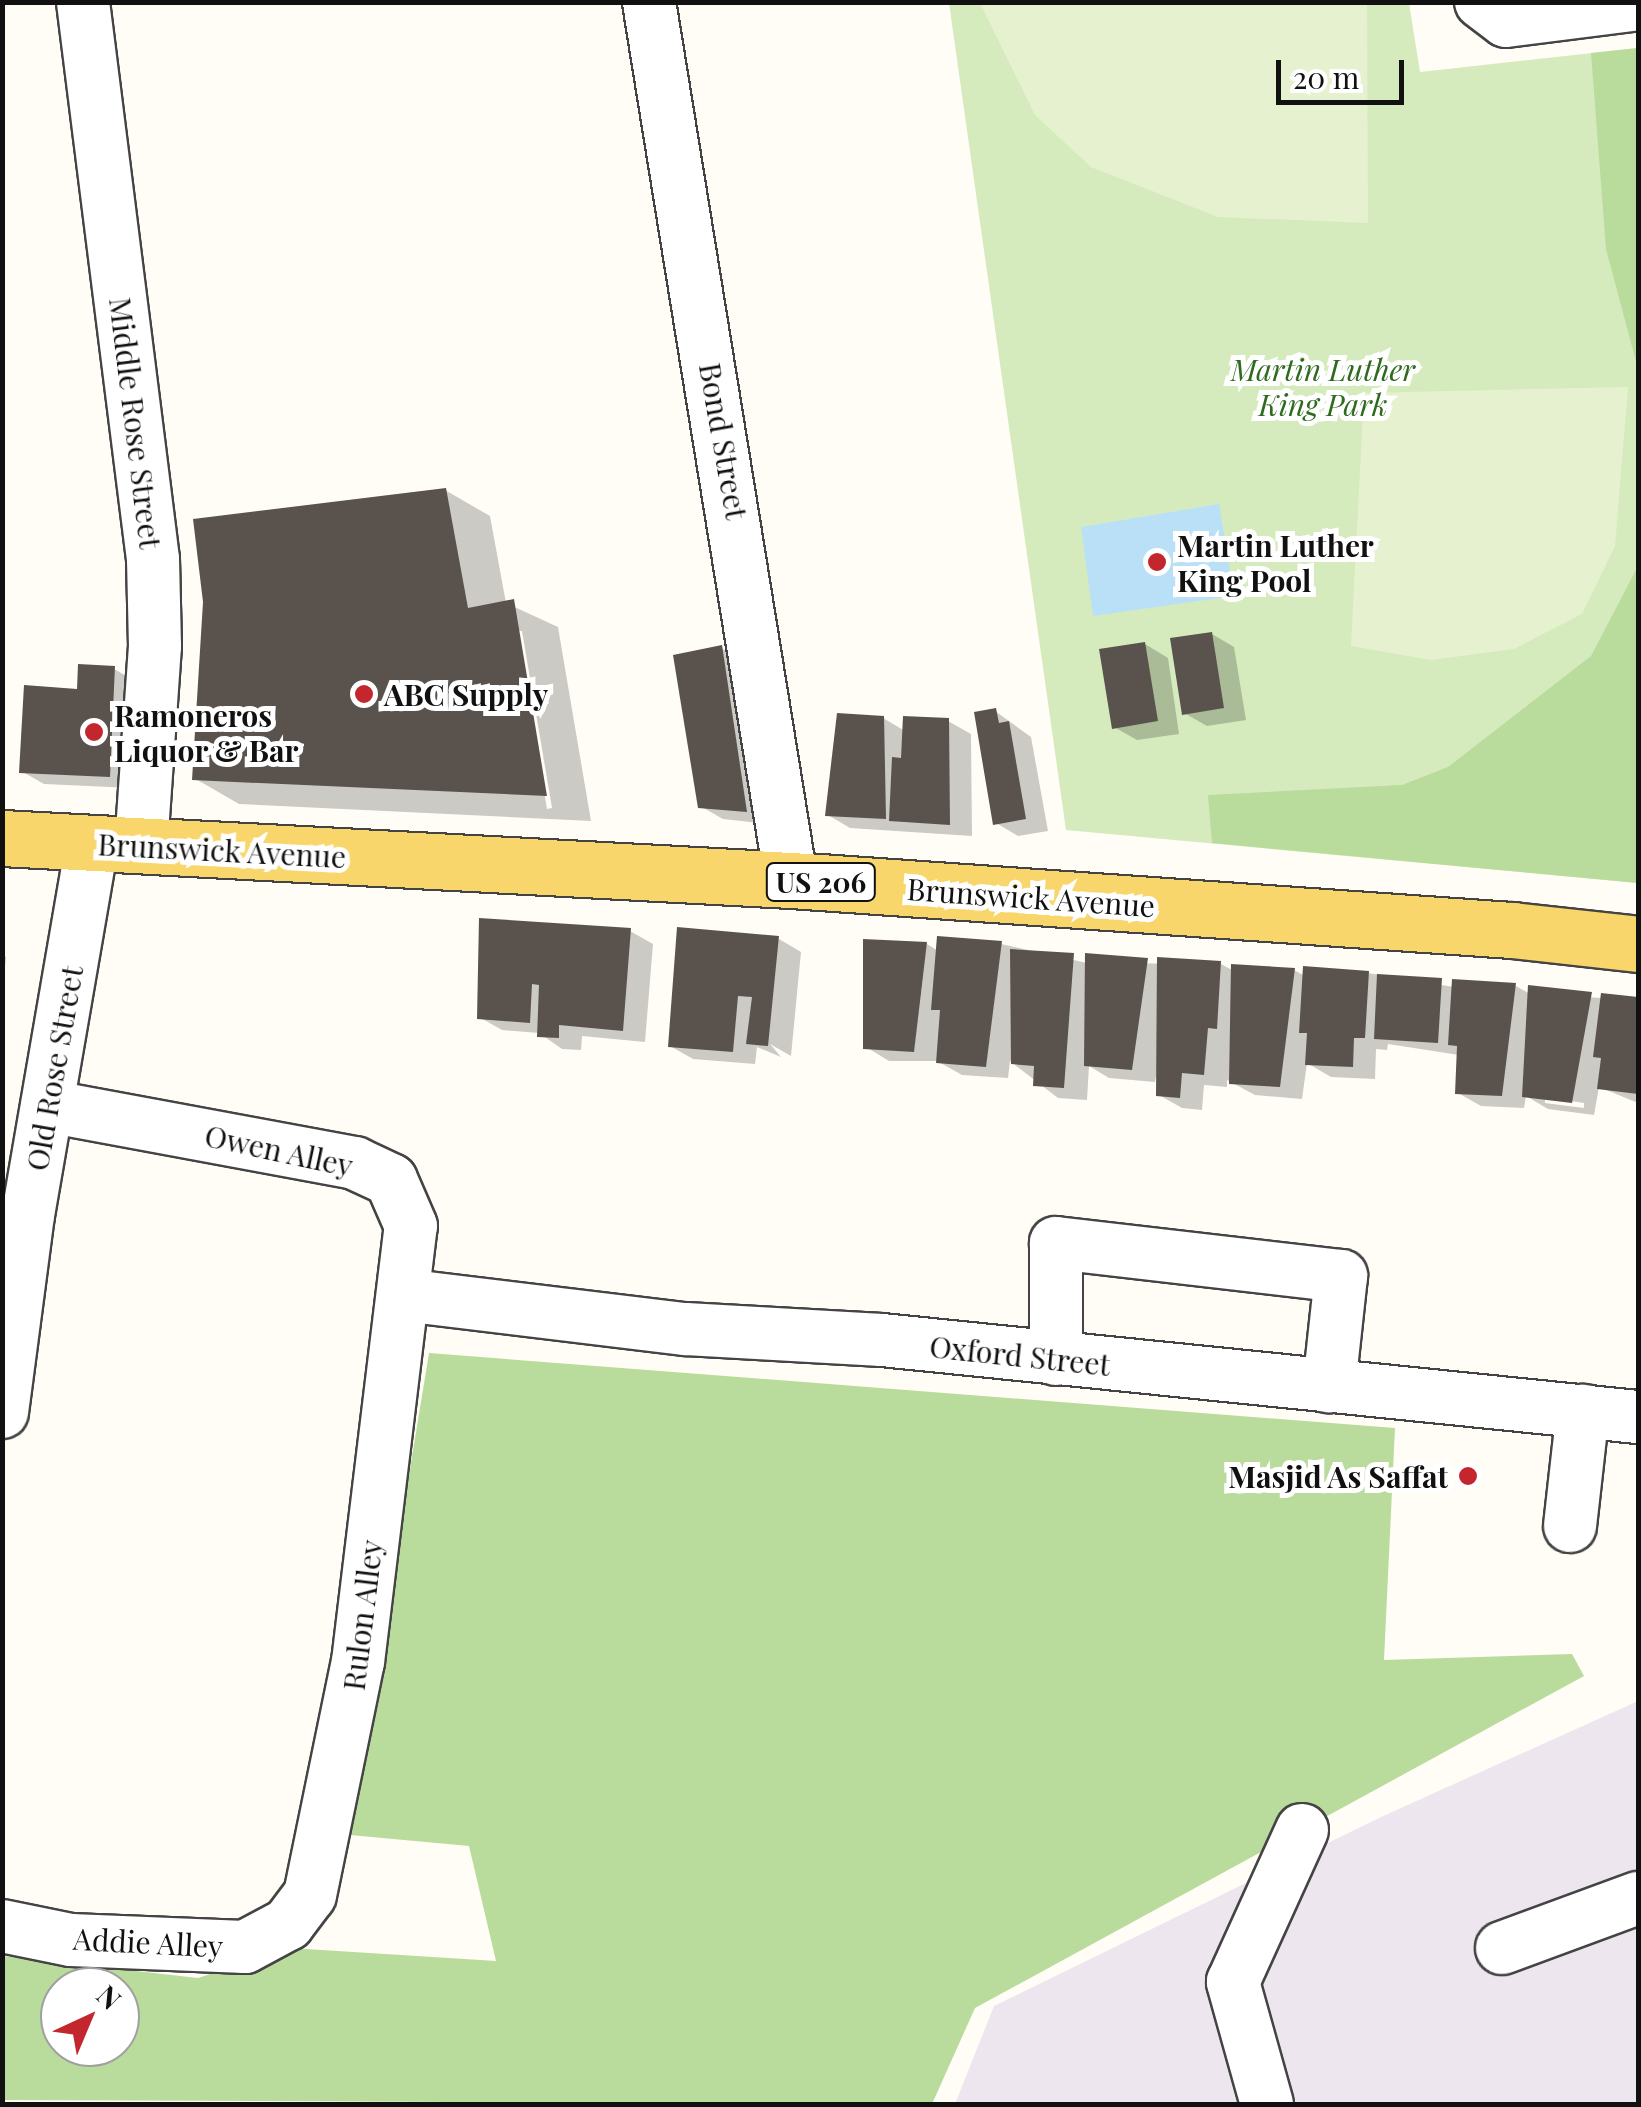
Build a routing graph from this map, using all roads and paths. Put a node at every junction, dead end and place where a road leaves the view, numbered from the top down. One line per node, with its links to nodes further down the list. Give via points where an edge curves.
1 (83, 2): 6 (street, Middle Rose Street, via 153,559 155,646)
2 (649, 2): 7 (street, Bond Street)
3 (1638, 4): 4 (street, via 1506,21)
4 (1486, 8)
5 (2, 838): 6 (main road, Brunswick Avenue / US 206)
6 (116, 844): 7 (main road, Brunswick Avenue / US 206); 9 (street, Old Rose Street)
7 (791, 880): 8 (main road, Brunswick Avenue / US 206)
8 (1638, 944)
9 (47, 1106): 10 (street, Old Rose Street); 11 (street, Owen Alley, via 277,1146 355,1163 390,1180 404,1197 411,1226)
10 (15, 1214): 14 (street, Old Rose Street)
11 (402, 1295): 12 (street, Oxford Street, via 686,1329); 20 (street, Rulon Alley, via 348,1730 310,1895)
12 (1056, 1359): 13 (street, Oxford Street); 13 (street, via 1056,1243 1341,1276)
13 (1330, 1386): 15 (street, Oxford Street)
14 (2, 1412)
15 (1583, 1412): 16 (street, Oxford Street); 17 (street)
16 (1638, 1417)
17 (1570, 1526)
18 (1302, 1830): 23 (street, via 1233,1982)
19 (1638, 1898): 22 (street)
20 (288, 1924): 21 (street, Addie Alley, via 245,1948 72,1940)
21 (2, 1926)
22 (1502, 1948)
23 (1267, 2104)

